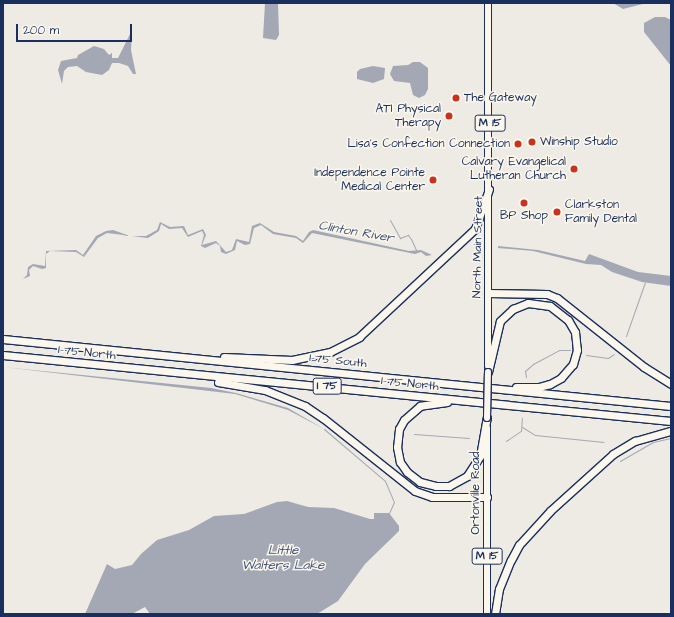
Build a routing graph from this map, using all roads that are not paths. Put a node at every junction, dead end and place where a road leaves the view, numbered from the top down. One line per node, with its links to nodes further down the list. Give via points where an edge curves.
1 (488, 3): 2 (main road, North Main Street / M 15)
2 (489, 189): 3 (main road, North Main Street / M 15); 6 (highway, via 475,229 367,332 351,342 319,355 292,360)
3 (488, 293): 7 (main road, North Main Street / M 15); 9 (highway, via 547,294 557,298 644,367)
4 (3, 339): 6 (highway, I-75 South / I 75)
5 (3, 355): 8 (highway, I-75 North / I 75)
6 (170, 356): 10 (highway, I-75 South / I 75)
7 (488, 372): 10 (highway, via 497,326 513,309 528,303 550,306 561,313 572,327 577,350 570,369 561,378 539,387); 13 (main road, Ortonville Road / M 15, bridge)
8 (185, 375): 11 (highway, I-75 North / I 75); 16 (highway, via 190,378 265,390 305,406 416,491 432,497)
9 (671, 384)
10 (498, 389): 12 (highway, I-75 South / I 75)
11 (468, 401): 13 (highway, via 428,404 414,410 404,420 396,438 398,453 404,468 414,478 427,485 443,486 467,476 480,456); 14 (highway, I-75 North / I 75)
12 (671, 406)
13 (487, 418): 16 (main road, Ortonville Road / M 15)
14 (671, 421)
15 (671, 431): 18 (highway, via 635,441 613,454 550,511 519,545 499,590)
16 (487, 497): 17 (main road, Ortonville Road / M 15)
17 (487, 614)
18 (495, 614)

